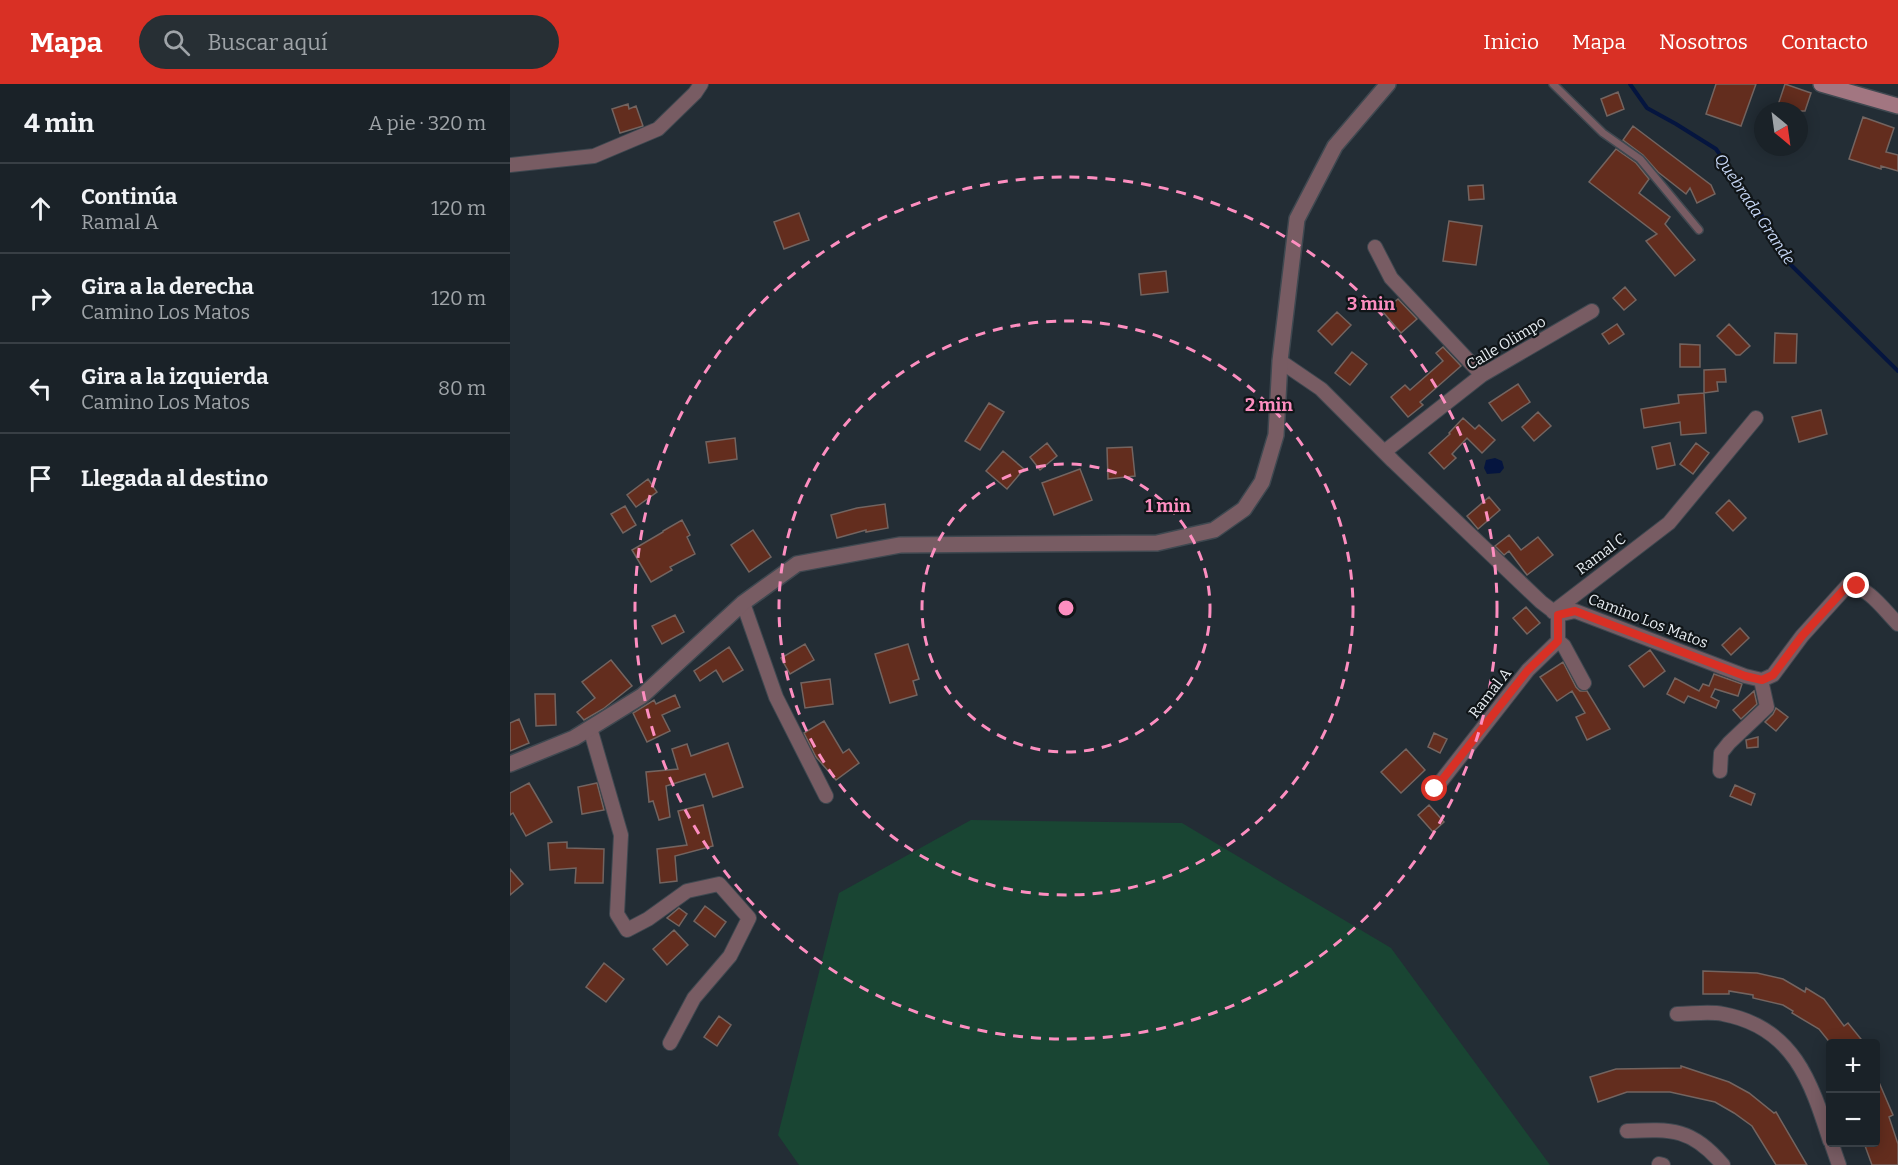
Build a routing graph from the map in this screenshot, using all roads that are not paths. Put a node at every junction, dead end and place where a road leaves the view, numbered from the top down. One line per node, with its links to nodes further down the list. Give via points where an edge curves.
1 (701, 84): 6 (street, via 658,129 594,156)
2 (1388, 84): 10 (street, via 1335,146 1297,219)
3 (1553, 84): 7 (lane, via 1604,133 1640,159)
4 (1821, 84): 5 (main road)
5 (1898, 106)
6 (510, 165)
7 (1700, 230)
8 (1375, 247): 11 (street, via 1391,278)
9 (1592, 312): 11 (street, Calle Olimpo)
10 (1280, 362): 13 (street, via 1321,389); 14 (street, via 1276,435 1262,482 1244,509 1214,530 1157,543 900,545 797,564)
11 (1482, 375): 13 (street, Calle Olimpo)
12 (1756, 418): 15 (street, Ramal C, via 1669,523)
13 (1384, 452): 15 (street)
14 (743, 603): 20 (street, via 642,696); 24 (street, via 776,697)
15 (1555, 613): 17 (street); 18 (street, Camino Los Matos, via 1575,611)
16 (1898, 624): 18 (street, via 1870,595 1848,585 1773,675)
17 (1558, 641): 19 (street); 23 (street, Ramal A, via 1528,670)
18 (1761, 680): 22 (street, via 1767,707 1721,753)
19 (1584, 683)
20 (590, 728): 21 (street); 26 (street, via 621,835 617,914 627,930 687,891 719,884 749,918 730,956 694,998)
21 (510, 764)
22 (1720, 771)
23 (1435, 789)
24 (826, 796)
25 (1677, 1014): 27 (street, via 1721,1013 1749,1021 1769,1033 1789,1050 1804,1072)
26 (670, 1043)
27 (1826, 1127)
28 (1627, 1131): 30 (street, via 1666,1130 1687,1136 1709,1148)
29 (1833, 1147): 31 (street)
30 (1723, 1165)
31 (1839, 1165)

